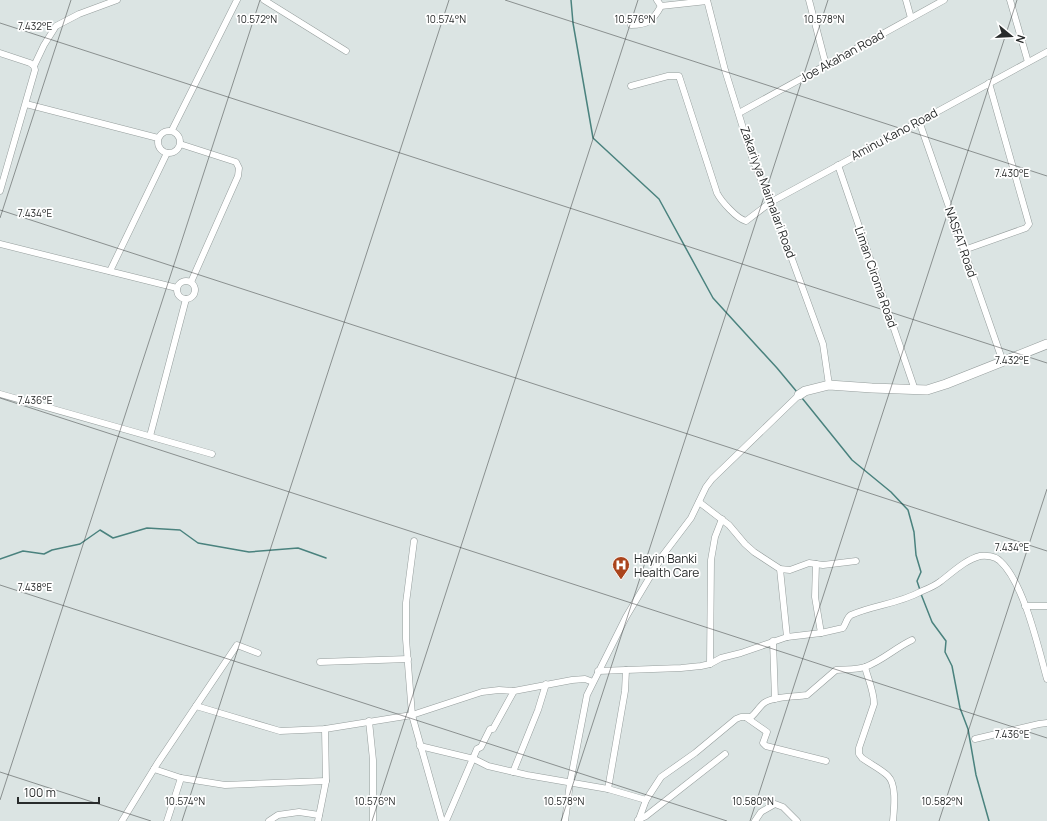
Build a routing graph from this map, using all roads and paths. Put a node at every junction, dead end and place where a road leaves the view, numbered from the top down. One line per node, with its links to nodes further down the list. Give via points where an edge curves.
1 (117, 0): 18 (street, via 56,26)
2 (237, 0): 24 (street)
3 (264, 0): 13 (street)
4 (657, 0): 10 (street)
5 (809, 0): 17 (street)
6 (906, 0): 11 (street)
7 (944, 0): 11 (street, Joe Akahan Road)
8 (1010, 0): 16 (street)
9 (707, 1): 10 (street); 22 (street, Zakariyya Maimalari Road)
10 (661, 6): 12 (street, via 645,24)
11 (911, 18): 17 (street, Joe Akahan Road)
12 (631, 25)
13 (346, 51)
14 (1047, 52): 16 (street, Aminu Kano Road)
15 (0, 53): 18 (street)
16 (1028, 62): 19 (street, Aminu Kano Road)
17 (826, 65): 22 (street, Joe Akahan Road)
18 (34, 66): 21 (street)
19 (989, 83): 23 (street, Aminu Kano Road); 32 (street, via 1029,224 1026,228)
20 (631, 86): 30 (street, Aminu Kano Road, via 668,76 679,76 720,200 743,221)
21 (26, 104): 25 (street); 29 (street)
22 (739, 113): 30 (street, Zakariyya Maimalari Road, via 752,157)
23 (919, 121): 28 (street, Aminu Kano Road); 32 (street, NASFAT Road)
24 (172, 130): 25 (street, via 164,131); 26 (street, via 180,138)
25 (158, 138): 27 (street, via 159,147)
26 (180, 144): 27 (street, via 175,151); 34 (street, via 236,162 239,168 235,183)
27 (167, 153): 33 (street)
28 (838, 165): 30 (street, Aminu Kano Road); 40 (street, Liman Ciroma Road)
29 (0, 191)
30 (771, 202): 39 (street, Zakariyya Maimalari Road, via 823,344)
31 (0, 244): 33 (street)
32 (964, 250): 38 (street, NASFAT Road)
33 (110, 271): 35 (street)
34 (191, 282): 35 (street, via 180,283); 36 (street, via 194,292)
35 (177, 288): 36 (street, via 181,298)
36 (186, 299): 43 (street)
37 (1047, 344): 38 (street)
38 (1002, 362): 40 (street, via 946,384 927,390)
39 (829, 385): 40 (street); 42 (street)
40 (915, 390)
41 (0, 394): 43 (street)
42 (801, 394): 45 (street, via 712,479)
43 (150, 436): 44 (street)
44 (212, 454)
45 (699, 502): 46 (street); 63 (street, via 626,616)
46 (722, 519): 50 (street, via 754,552); 60 (street, via 710,560)
47 (414, 540): 58 (street, via 406,603)
48 (856, 561): 49 (street)
49 (816, 564): 50 (street, via 809,562 790,570); 53 (street, via 815,598)
50 (780, 569): 54 (street)
51 (1025, 606): 52 (street); 53 (street, via 1012,578 1000,561 993,556 980,556 919,593 866,608 849,616 843,628); 64 (street)
52 (1047, 606)
53 (821, 633): 54 (street)
54 (787, 637): 56 (street)
55 (912, 640): 61 (street)
56 (773, 641): 60 (street); 68 (street)
57 (258, 653): 69 (street, via 237,645)
58 (408, 659): 59 (street); 70 (street)
59 (320, 662)
60 (710, 664): 62 (street)
61 (865, 667): 68 (street, via 836,670 807,696); 98 (street, via 874,704 859,748 860,754 889,776 894,804)
62 (626, 670): 63 (street); 85 (street, via 625,691)
63 (598, 671): 65 (street)
64 (1047, 679)
65 (593, 682): 66 (street, via 585,679); 84 (street, via 584,708)
66 (546, 684): 67 (street); 81 (street)
67 (514, 691): 70 (street, via 482,692); 78 (street, via 493,729 490,729 477,749)
68 (775, 699): 71 (street, via 765,702 755,714)
69 (196, 706): 74 (street, via 280,731); 80 (street)
70 (412, 715): 72 (street); 76 (street)
71 (747, 718): 79 (street, via 767,732 763,743 766,746); 86 (street, via 736,718 696,753 661,777)
72 (369, 722): 74 (street); 92 (street, via 373,760)
73 (1047, 723): 75 (street)
74 (325, 729): 83 (street)
75 (975, 738)
76 (420, 746): 78 (street); 93 (street)
77 (725, 754): 88 (street)
78 (474, 759): 81 (street, via 488,766); 94 (street)
79 (826, 761)
80 (154, 769): 82 (street); 89 (street)
81 (513, 772): 84 (street)
82 (181, 778): 83 (street, via 225,785); 90 (street)
83 (326, 781): 87 (street)
84 (570, 783): 85 (street); 95 (street)
85 (608, 790): 86 (street)
86 (646, 800): 88 (street)
87 (319, 818): 91 (street, via 299,812 278,814)
88 (638, 820)
89 (122, 821)
90 (168, 821)
91 (269, 821)
92 (373, 821)
93 (442, 821)
94 (446, 821)
95 (565, 821)
96 (755, 821): 97 (street, via 761,812 775,804 783,807)
97 (797, 821)
98 (893, 821)

